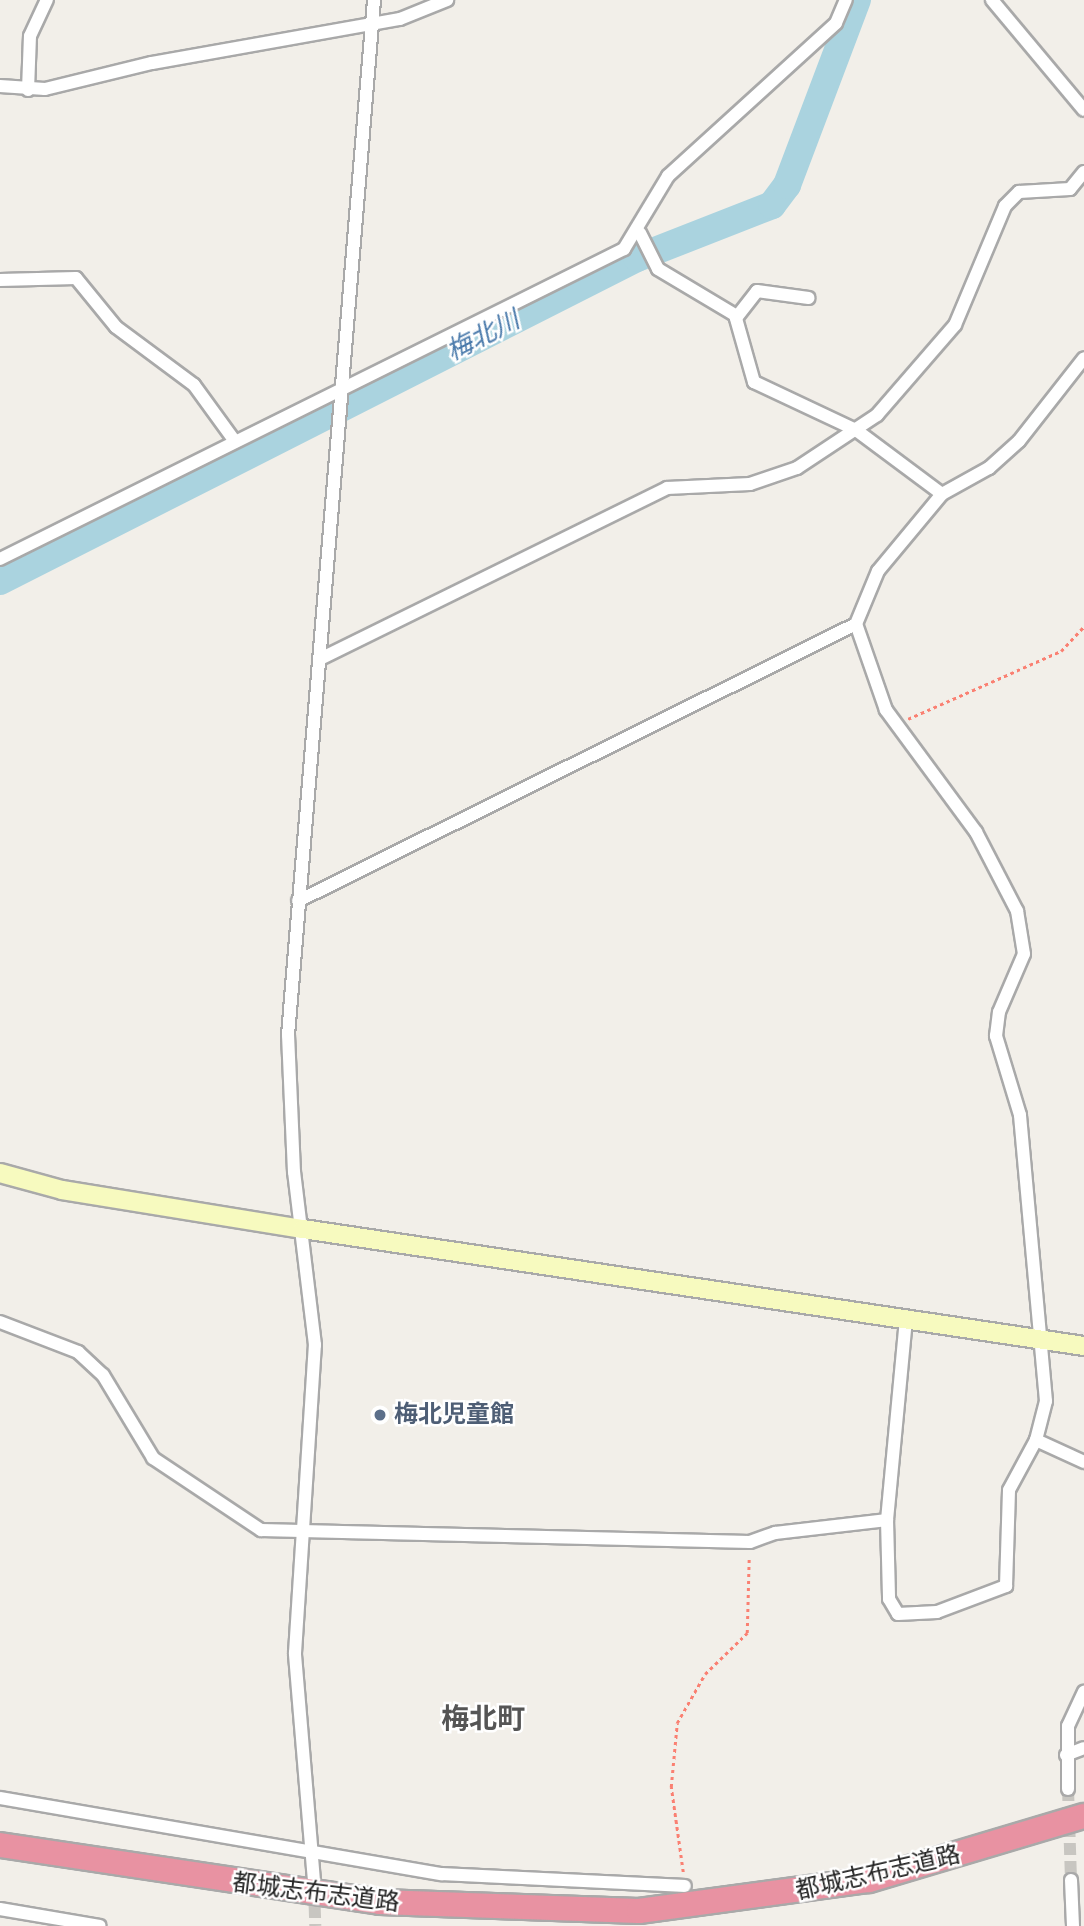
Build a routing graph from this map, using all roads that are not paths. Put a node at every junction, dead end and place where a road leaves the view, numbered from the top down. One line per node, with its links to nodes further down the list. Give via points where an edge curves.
1 (47, 0): 8 (street, via 30,36)
2 (374, 0): 6 (street)
3 (447, 0): 6 (street, via 400,19)
4 (846, 0): 11 (street, via 836,23 668,176)
5 (992, 0): 9 (street)
6 (376, 20): 8 (street); 16 (street)
7 (0, 86): 8 (street)
8 (28, 90)
9 (1084, 110)
10 (1084, 172): 17 (street, via 1070,189 1019,192 1005,206 955,325 877,415)
11 (641, 238): 14 (street, via 650,262); 16 (street)
12 (0, 280): 18 (street, via 76,278 116,327 194,385)
13 (810, 298): 14 (street, via 757,291)
14 (736, 318): 17 (street, via 754,382)
15 (1084, 358): 19 (street, via 1019,441 989,468)
16 (344, 390): 18 (street); 22 (street)
17 (856, 430): 19 (street); 22 (street, via 777,477 667,488 643,498)
18 (234, 440): 20 (street)
19 (942, 494): 21 (street, via 878,571)
20 (0, 559)
21 (856, 624): 23 (street); 28 (street, via 895,724 976,832 1017,911 1024,954 999,1012 996,1036 1020,1115)
22 (320, 659): 23 (street)
23 (298, 901): 25 (street, via 287,1084)
24 (0, 1173): 25 (street, via 62,1191)
25 (303, 1229): 26 (street); 33 (street, via 316,1392)
26 (906, 1320): 28 (street); 32 (street)
27 (0, 1322): 33 (street, via 78,1352 103,1375 153,1458 169,1472 261,1531)
28 (1044, 1340): 29 (street); 30 (street, via 1046,1401)
29 (1084, 1346)
30 (1036, 1440): 31 (street); 32 (street, via 1009,1490 1006,1586 937,1612 898,1614 889,1600)
31 (1084, 1462)
32 (887, 1520): 33 (street, via 775,1533 750,1542)
33 (304, 1533): 42 (street, via 295,1653)
34 (1084, 1691): 36 (street, via 1068,1726)
35 (1084, 1748): 36 (street)
36 (1066, 1755): 37 (street)
37 (1068, 1789)
38 (0, 1798): 42 (street)
39 (1084, 1816): 41 (highway, 都城志布志道路, via 869,1880 717,1905 627,1912 380,1902)
40 (1084, 1833): 50 (highway, 都城志布志道路, via 891,1889)
41 (0, 1845)
42 (311, 1849): 44 (street); 45 (street, via 442,1874)
43 (0, 1860): 49 (highway, 都城志布志道路, via 287,1905)
44 (314, 1881)
45 (685, 1886)
46 (1076, 1889): 51 (street)
47 (0, 1909): 48 (street)
48 (100, 1926)
49 (492, 1926)
50 (651, 1926)
51 (1073, 1926)

